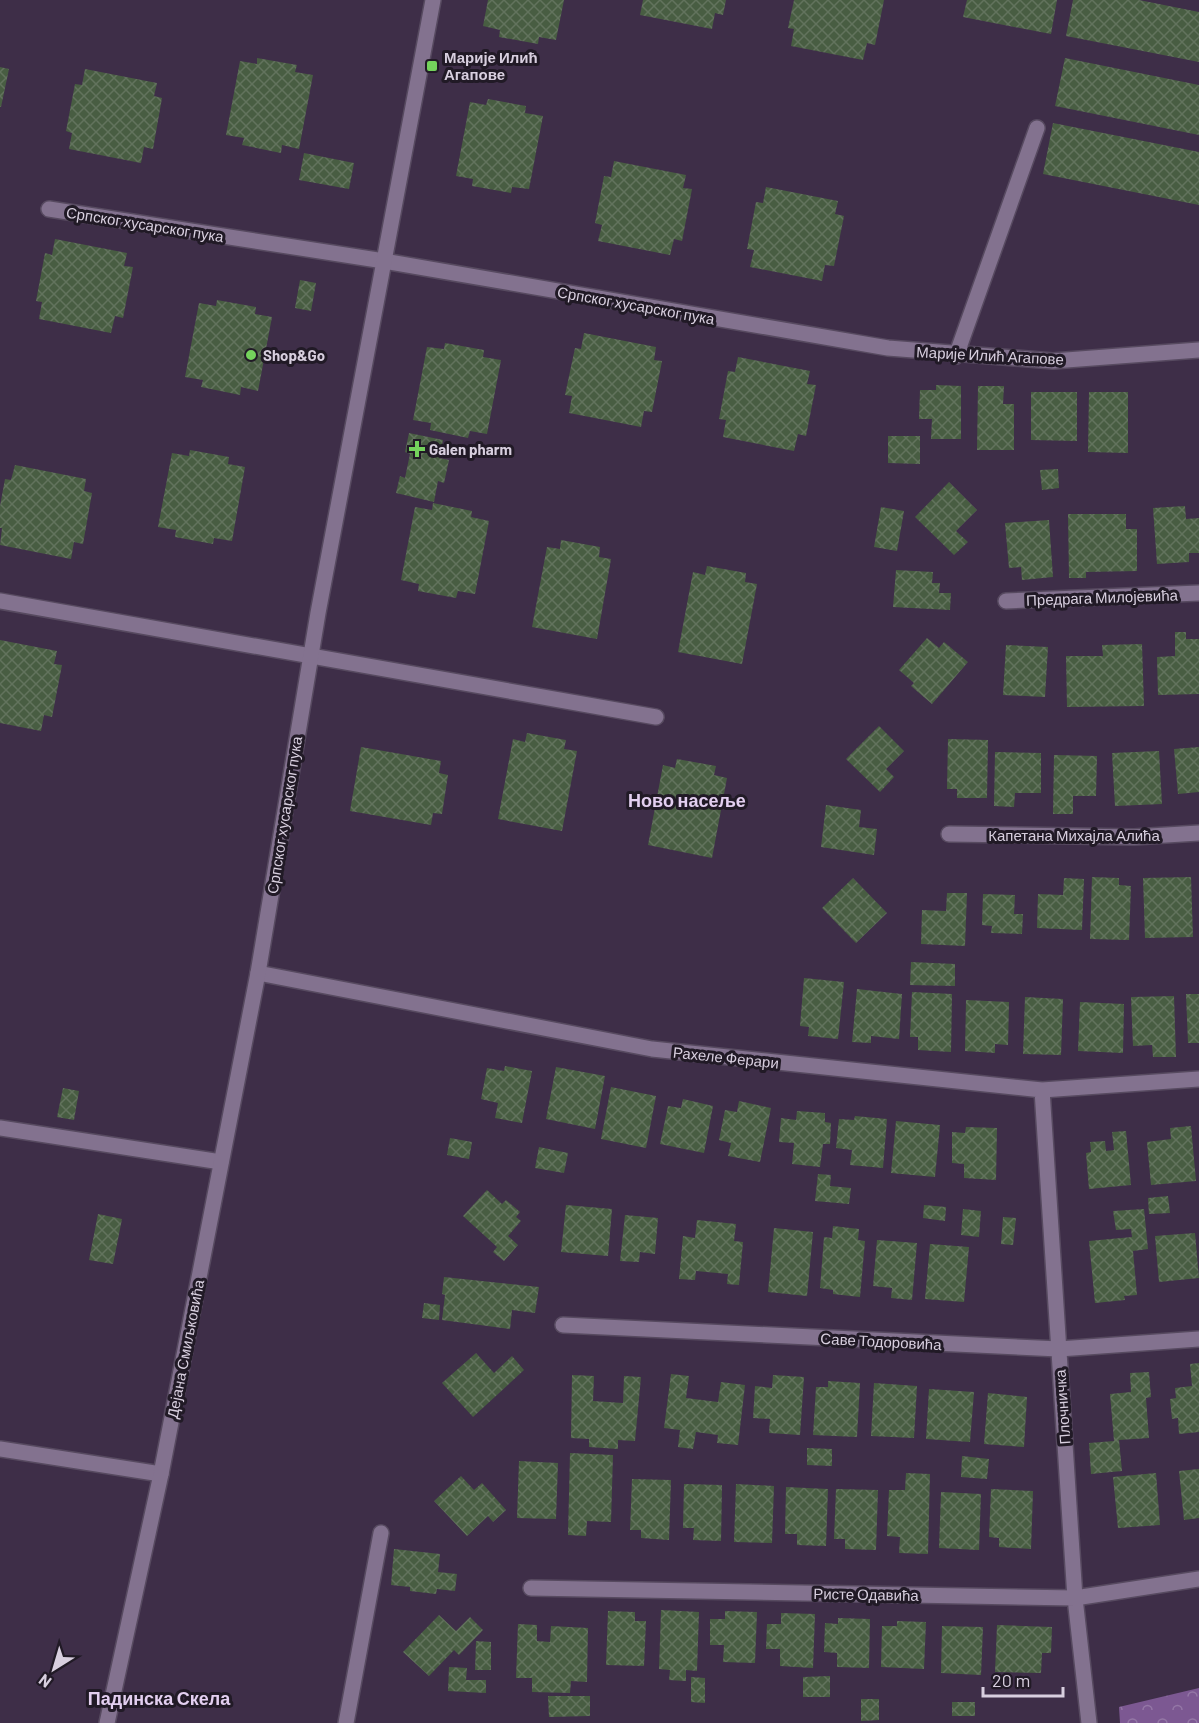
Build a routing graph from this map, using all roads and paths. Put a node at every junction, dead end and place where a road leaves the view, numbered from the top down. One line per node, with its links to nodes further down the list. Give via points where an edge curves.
1 (434, 0): 4 (street, Српског хусарског пука)
2 (1037, 128): 7 (street)
3 (49, 209): 4 (street, Српског хусарског пука)
4 (384, 261): 5 (street, Српског хусарског пука); 11 (street, Српског хусарског пука)
5 (888, 348): 7 (street, Марије Илић Агапове)
6 (1199, 351): 7 (street, Марије Илић Агапове, via 1053,361)
7 (956, 356)
8 (1199, 593): 10 (street, Предрага Милојевића)
9 (0, 601): 11 (street)
10 (1006, 601)
11 (310, 656): 12 (street); 15 (street, Српског хусарског пука)
12 (656, 717)
13 (1199, 833): 14 (street, Капетана Михајла Алића, via 1134,837)
14 (950, 834)
15 (258, 973): 17 (street, Рахеле Ферари, via 652,1049); 19 (street, Дејана Смиљковића)
16 (1199, 1079): 17 (street, Рахеле Ферари)
17 (1042, 1090): 22 (street, Плочничка)
18 (0, 1128): 19 (street)
19 (221, 1162): 24 (street, Дејана Смиљковића)
20 (563, 1325): 22 (street, Саве Тодоровића)
21 (1199, 1339): 22 (street, Саве Тодоровића)
22 (1059, 1350): 28 (street, Плочничка)
23 (0, 1449): 24 (street)
24 (161, 1474): 29 (street, Дејана Смиљковића)
25 (381, 1533): 30 (street)
26 (1199, 1579): 28 (street, Ристе Одавића)
27 (531, 1588): 28 (street, Ристе Одавића)
28 (1075, 1598): 31 (street, Плочничка)
29 (106, 1723)
30 (346, 1723)
31 (1089, 1723)

